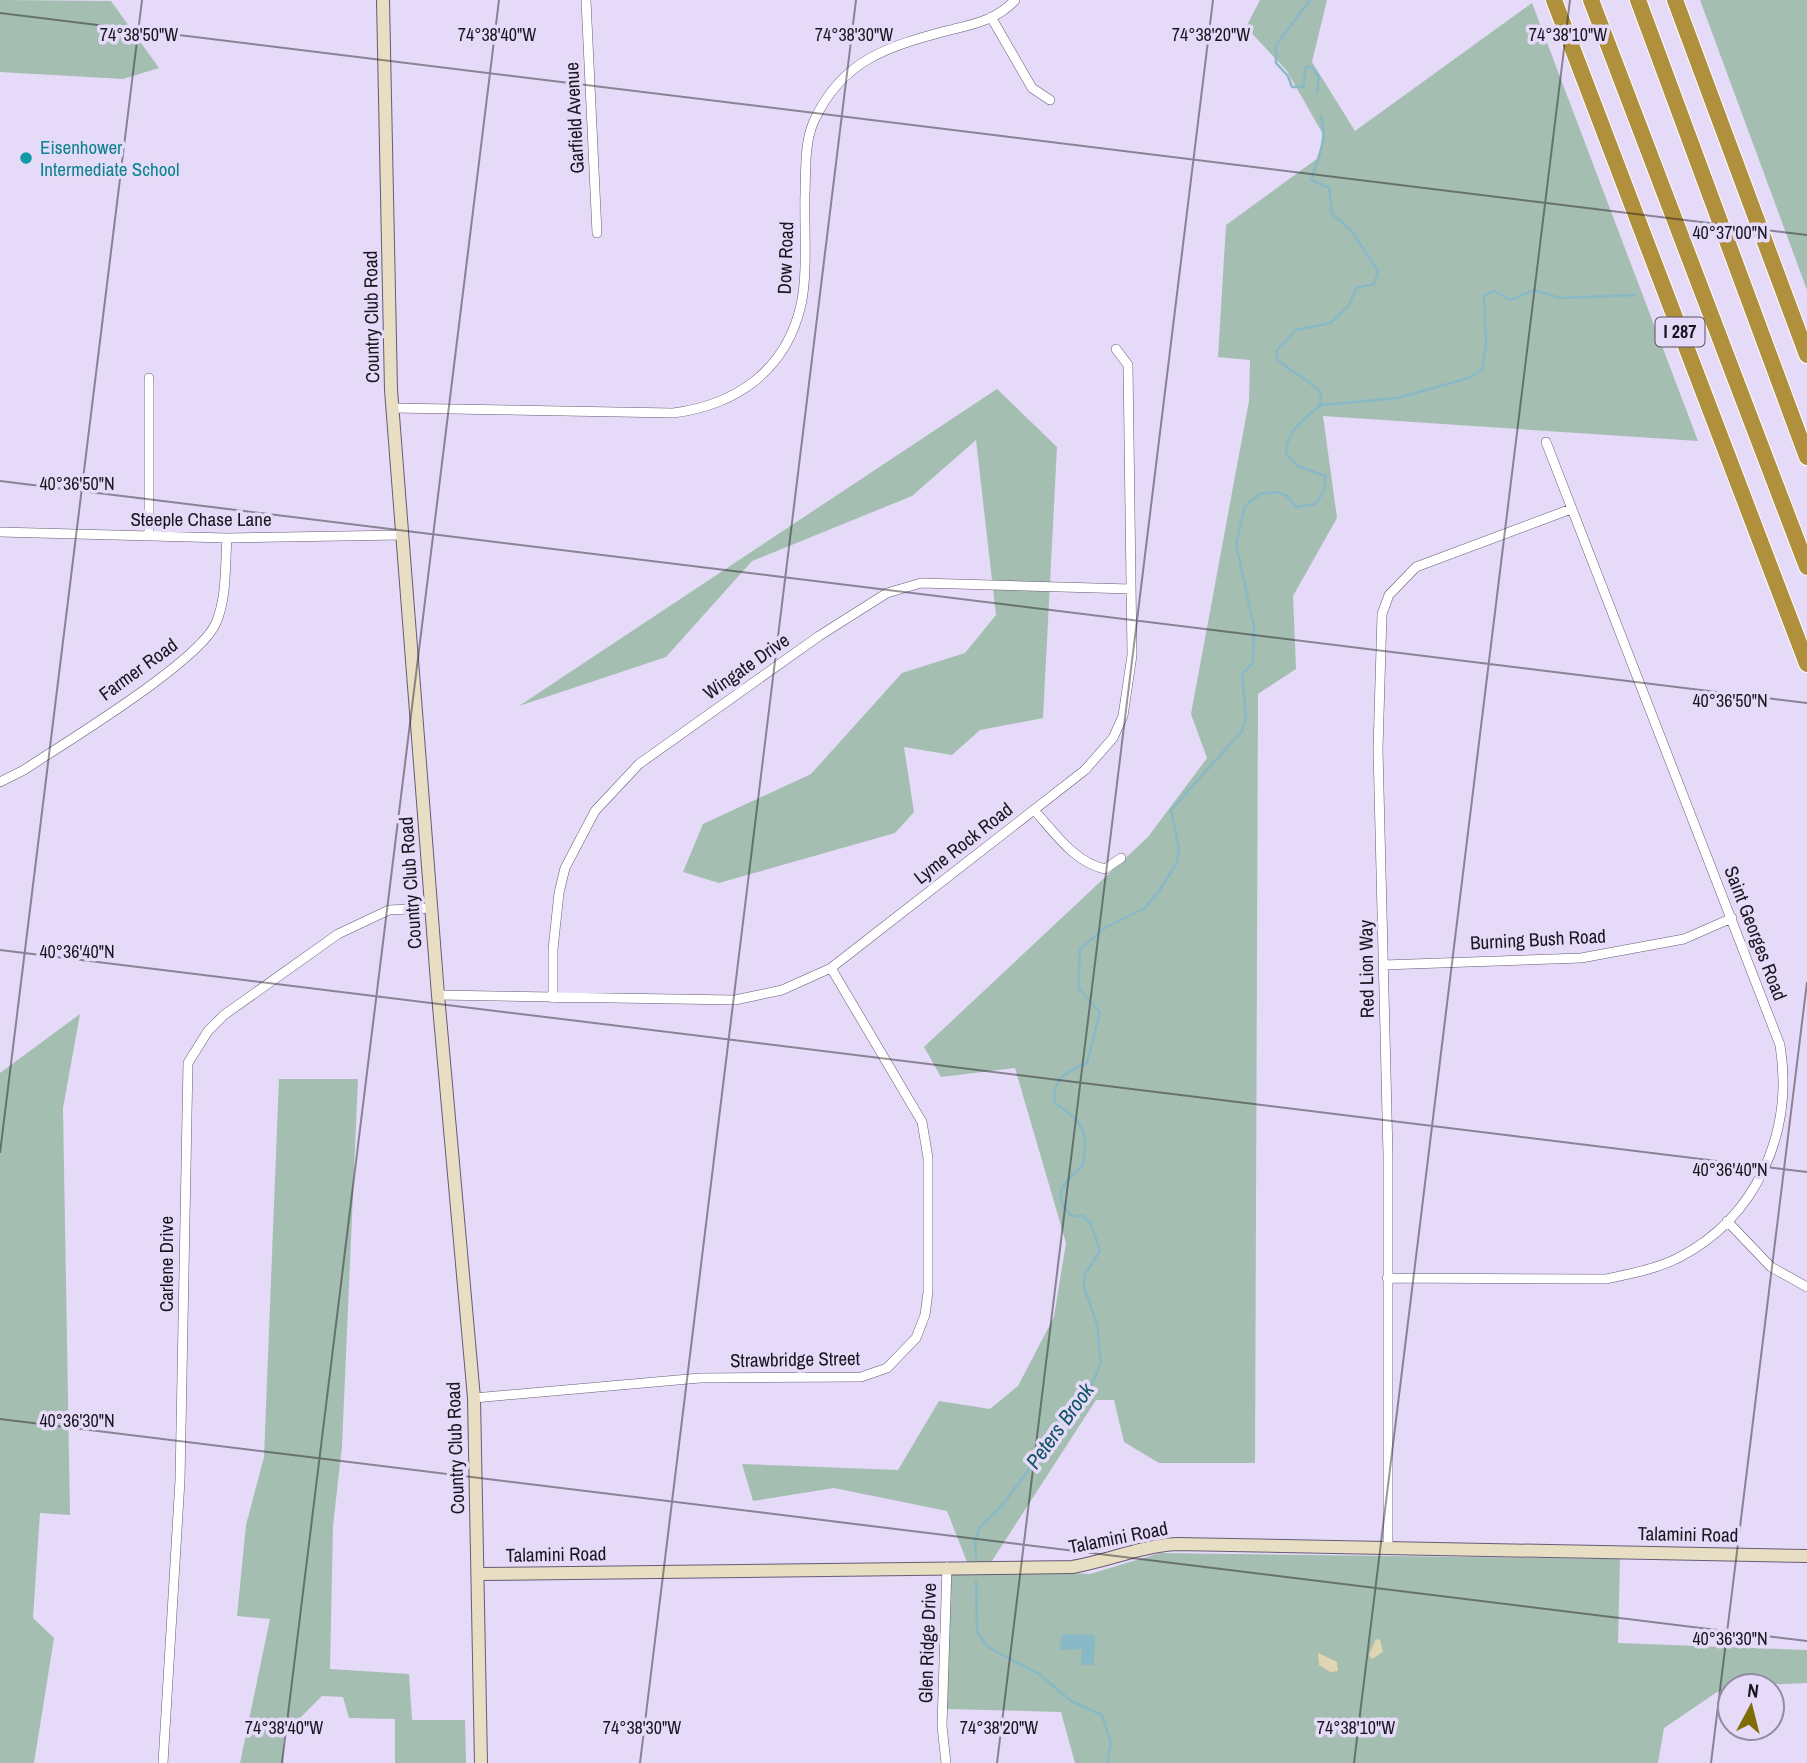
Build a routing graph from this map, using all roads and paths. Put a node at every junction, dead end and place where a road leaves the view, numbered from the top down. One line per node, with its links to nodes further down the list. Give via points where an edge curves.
1 (383, 0): 15 (street, Country Club Road)
2 (586, 0): 10 (street, Garfield Avenue)
3 (1015, 0): 8 (street, Dow Road)
4 (1554, 0): 26 (highway, I 287)
5 (1591, 0): 24 (highway, I 287)
6 (1638, 0): 13 (highway)
7 (1675, 0): 12 (highway)
8 (991, 17): 9 (street, via 1032,88); 15 (street, Dow Road, via 868,57 840,83 814,120 806,170 801,305 784,350 747,389 702,410 673,413)
9 (1050, 100)
10 (597, 233)
11 (1116, 349): 25 (street, Lyme Rock Road, via 1128,365)
12 (1807, 355)
13 (1776, 372): 16 (highway); 18 (highway)
14 (149, 378): 22 (street)
15 (393, 408): 21 (street, Country Club Road)
16 (1807, 437)
17 (1546, 442): 19 (street, Saint Georges Road)
18 (1807, 457)
19 (1571, 509): 31 (street, Saint Georges Road); 32 (street, Red Lion Way, via 1416,567 1389,595 1381,614)
20 (0, 532): 22 (street, Steeple Chase Lane)
21 (401, 535): 23 (street, Steeple Chase Lane); 30 (street, Country Club Road)
22 (149, 536): 23 (street, Steeple Chase Lane)
23 (227, 538): 27 (street, Farmer Road, via 222,605 210,633 166,673)
24 (1807, 567)
25 (1131, 589): 28 (street, Lyme Rock Road, via 1132,655 1123,716 1103,752); 35 (street, Wingate Drive, via 921,583 887,593 785,660 639,764 595,811 565,869 559,893)
26 (1807, 664)
27 (0, 782)
28 (1034, 810): 29 (street, via 1089,866 1105,869); 33 (street, Lyme Rock Road)
29 (1121, 858)
30 (432, 908): 34 (street, Country Club Road); 44 (street, Carlene Drive, via 389,910 338,934 224,1015 188,1063 180,1480)
31 (1732, 918): 32 (street, Burning Bush Road, via 1684,939 1598,956); 36 (street, Saint Georges Road, via 1780,1045 1784,1090 1770,1161)
32 (1383, 965): 37 (street, Red Lion Way)
33 (831, 968): 35 (street, Lyme Rock Road, via 782,990 744,1000); 39 (street, Strawbridge Street, via 922,1122 928,1158 928,1292 921,1329 901,1356 887,1368 861,1377 700,1378)
34 (438, 995): 35 (street, Lyme Rock Road); 39 (street, Country Club Road)
35 (553, 998)
36 (1727, 1221): 37 (street, Saint Georges Road, via 1678,1258 1606,1279); 38 (street, via 1771,1267)
37 (1387, 1278): 40 (street, Red Lion Way)
38 (1807, 1287)
39 (474, 1398): 43 (street, Country Club Road)
40 (1388, 1549): 41 (street, Talamini Road); 42 (street, Talamini Road, via 1177,1544 1072,1567)
41 (1807, 1556)
42 (947, 1567): 43 (street, Talamini Road); 46 (street, Glen Ridge Drive, via 942,1726)
43 (479, 1574): 45 (street, Country Club Road)
44 (163, 1763)
45 (481, 1763)
46 (946, 1763)

